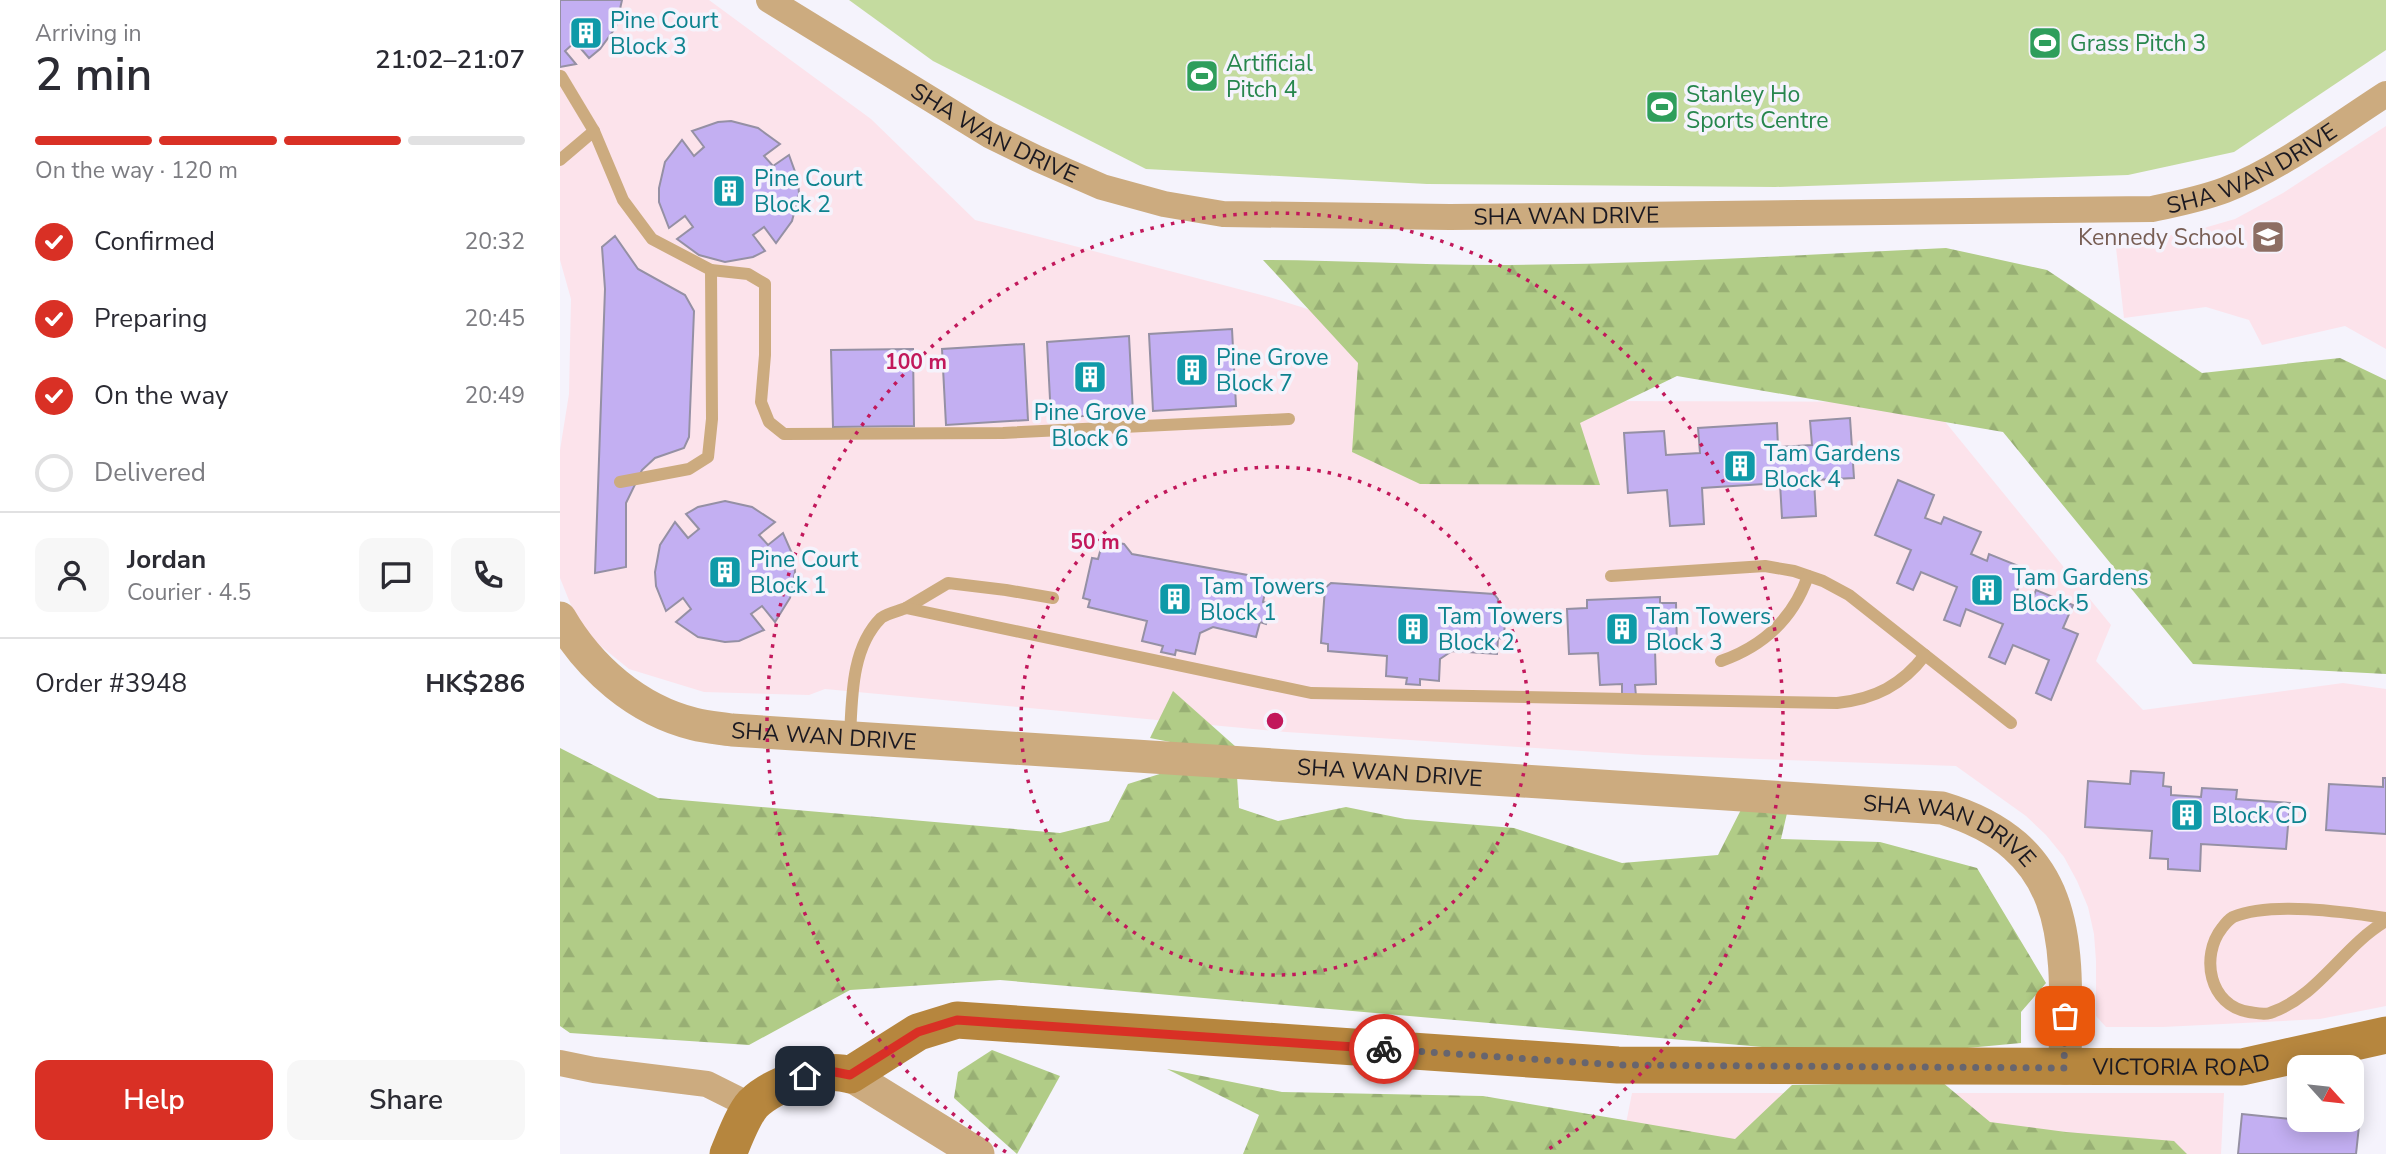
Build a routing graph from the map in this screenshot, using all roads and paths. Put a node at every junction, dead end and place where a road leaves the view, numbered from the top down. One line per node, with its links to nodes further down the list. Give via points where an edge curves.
1 (769, 0): 3 (street, SHA WAN DRIVE, via 989,135 1038,159 1115,190 1223,214 1464,217 2152,209 2225,190 2266,170)
2 (561, 76): 4 (lane)
3 (2386, 94)
4 (594, 131): 5 (lane); 6 (lane, via 623,200 652,239)
5 (560, 160)
6 (711, 270): 7 (lane, via 748,274 765,285 761,402 769,422 783,433 1003,433); 8 (lane, via 708,457 689,469)
7 (1289, 419)
8 (620, 482)
9 (1611, 576): 10 (lane, via 1765,566)
10 (1808, 576): 14 (lane, via 1849,595); 15 (lane, via 1801,596 1776,630 1759,644)
11 (1053, 598): 12 (lane, via 948,583)
12 (906, 608): 14 (lane, via 1311,693 1837,703 1887,690); 17 (lane, via 883,617 859,656)
13 (560, 618): 17 (street, SHA WAN DRIVE, via 589,659 611,680 667,714 732,730)
14 (1926, 655): 16 (lane)
15 (1721, 661)
16 (2011, 723)
17 (850, 738): 21 (street, SHA WAN DRIVE, via 1942,808 1976,820 2010,842 2047,888 2060,923 2066,963)
18 (2386, 920): 18 (lane, via 2317,911 2258,910 2230,918 2214,939 2208,966 2216,990 2227,1002 2243,1011 2266,1014 2286,1007 2314,986)
19 (2386, 1035): 21 (main road, VICTORIA ROAD, via 2242,1068)
20 (560, 1063): 23 (street, via 707,1084)
21 (2064, 1068): 22 (main road, VICTORIA ROAD, via 1618,1065 957,1020 918,1032)
22 (850, 1075): 23 (main road, via 805,1076); 25 (street)
23 (751, 1106): 24 (main road)
24 (728, 1154)
25 (978, 1154)

